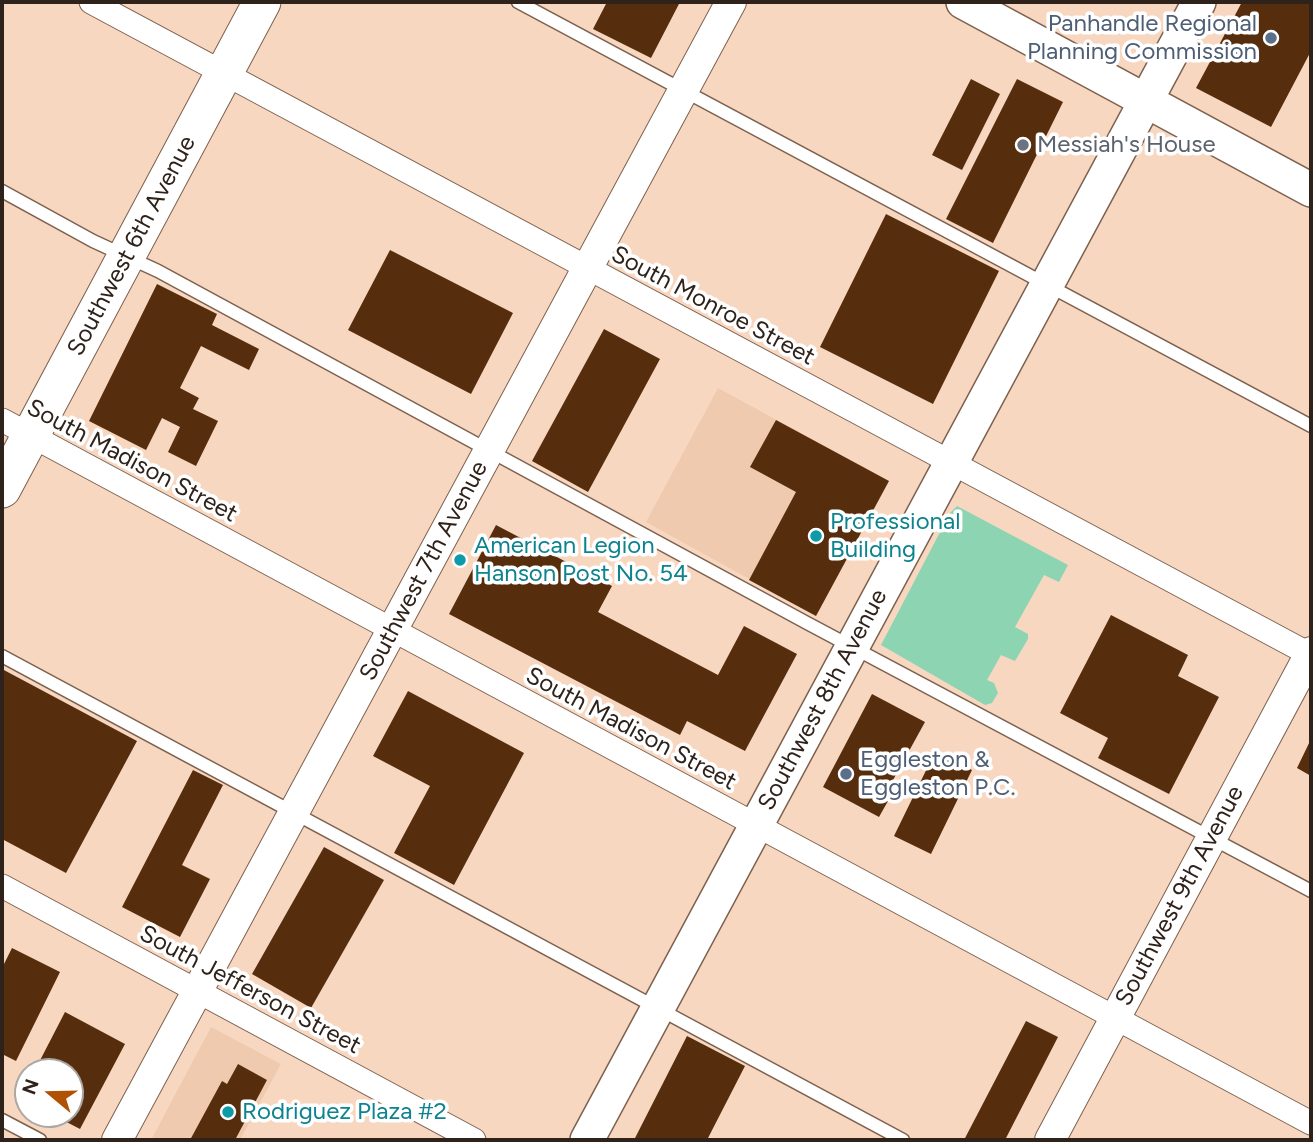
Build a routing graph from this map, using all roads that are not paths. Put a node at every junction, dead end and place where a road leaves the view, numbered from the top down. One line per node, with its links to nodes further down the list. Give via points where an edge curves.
1 (92, 2): 7 (street, South Monroe Street)
2 (262, 2): 7 (main road, Southwest 6th Avenue)
3 (518, 2): 8 (lane)
4 (731, 2): 8 (street, Southwest 7th Avenue)
5 (963, 2): 9 (main road)
6 (1199, 2): 9 (main road, Southwest 8th Avenue)
7 (225, 72): 12 (main road, Southwest 6th Avenue); 13 (street, South Monroe Street)
8 (683, 91): 13 (street, Southwest 7th Avenue); 14 (lane)
9 (1147, 101): 10 (main road); 14 (main road, Southwest 8th Avenue)
10 (1311, 190)
11 (2, 191): 12 (lane)
12 (126, 257): 16 (main road, Southwest 6th Avenue); 17 (lane)
13 (588, 268): 17 (street, Southwest 7th Avenue); 18 (street, South Monroe Street)
14 (1048, 285): 15 (lane); 18 (main road, Southwest 8th Avenue)
15 (1311, 426)
16 (16, 428): 19 (main road, Southwest 6th Avenue); 20 (street, South Madison Street)
17 (489, 451): 20 (street, Southwest 7th Avenue); 21 (lane)
18 (951, 464): 21 (main road, Southwest 8th Avenue); 22 (street, South Monroe Street)
19 (2, 489)
20 (391, 631): 24 (street, Southwest 7th Avenue); 25 (street, South Madison Street)
21 (852, 646): 25 (main road, Southwest 8th Avenue); 26 (lane)
22 (1311, 654): 26 (street, Southwest 9th Avenue)
23 (2, 656): 24 (lane)
24 (293, 814): 29 (street, Southwest 7th Avenue); 30 (lane)
25 (756, 826): 30 (main road, Southwest 8th Avenue); 31 (street, South Madison Street)
26 (1212, 838): 28 (lane); 31 (street, Southwest 9th Avenue)
27 (2, 886): 29 (street, South Jefferson Street)
28 (1311, 891)
29 (198, 991): 35 (street, Southwest 7th Avenue); 36 (street, South Jefferson Street)
30 (658, 1008): 37 (main road, Southwest 8th Avenue); 38 (lane)
31 (1115, 1018): 33 (street, South Madison Street); 39 (street, Southwest 9th Avenue)
32 (2, 1120): 34 (lane)
33 (1311, 1123)
34 (40, 1140)
35 (117, 1140)
36 (474, 1140)
37 (587, 1140)
38 (904, 1140)
39 (1050, 1140)

